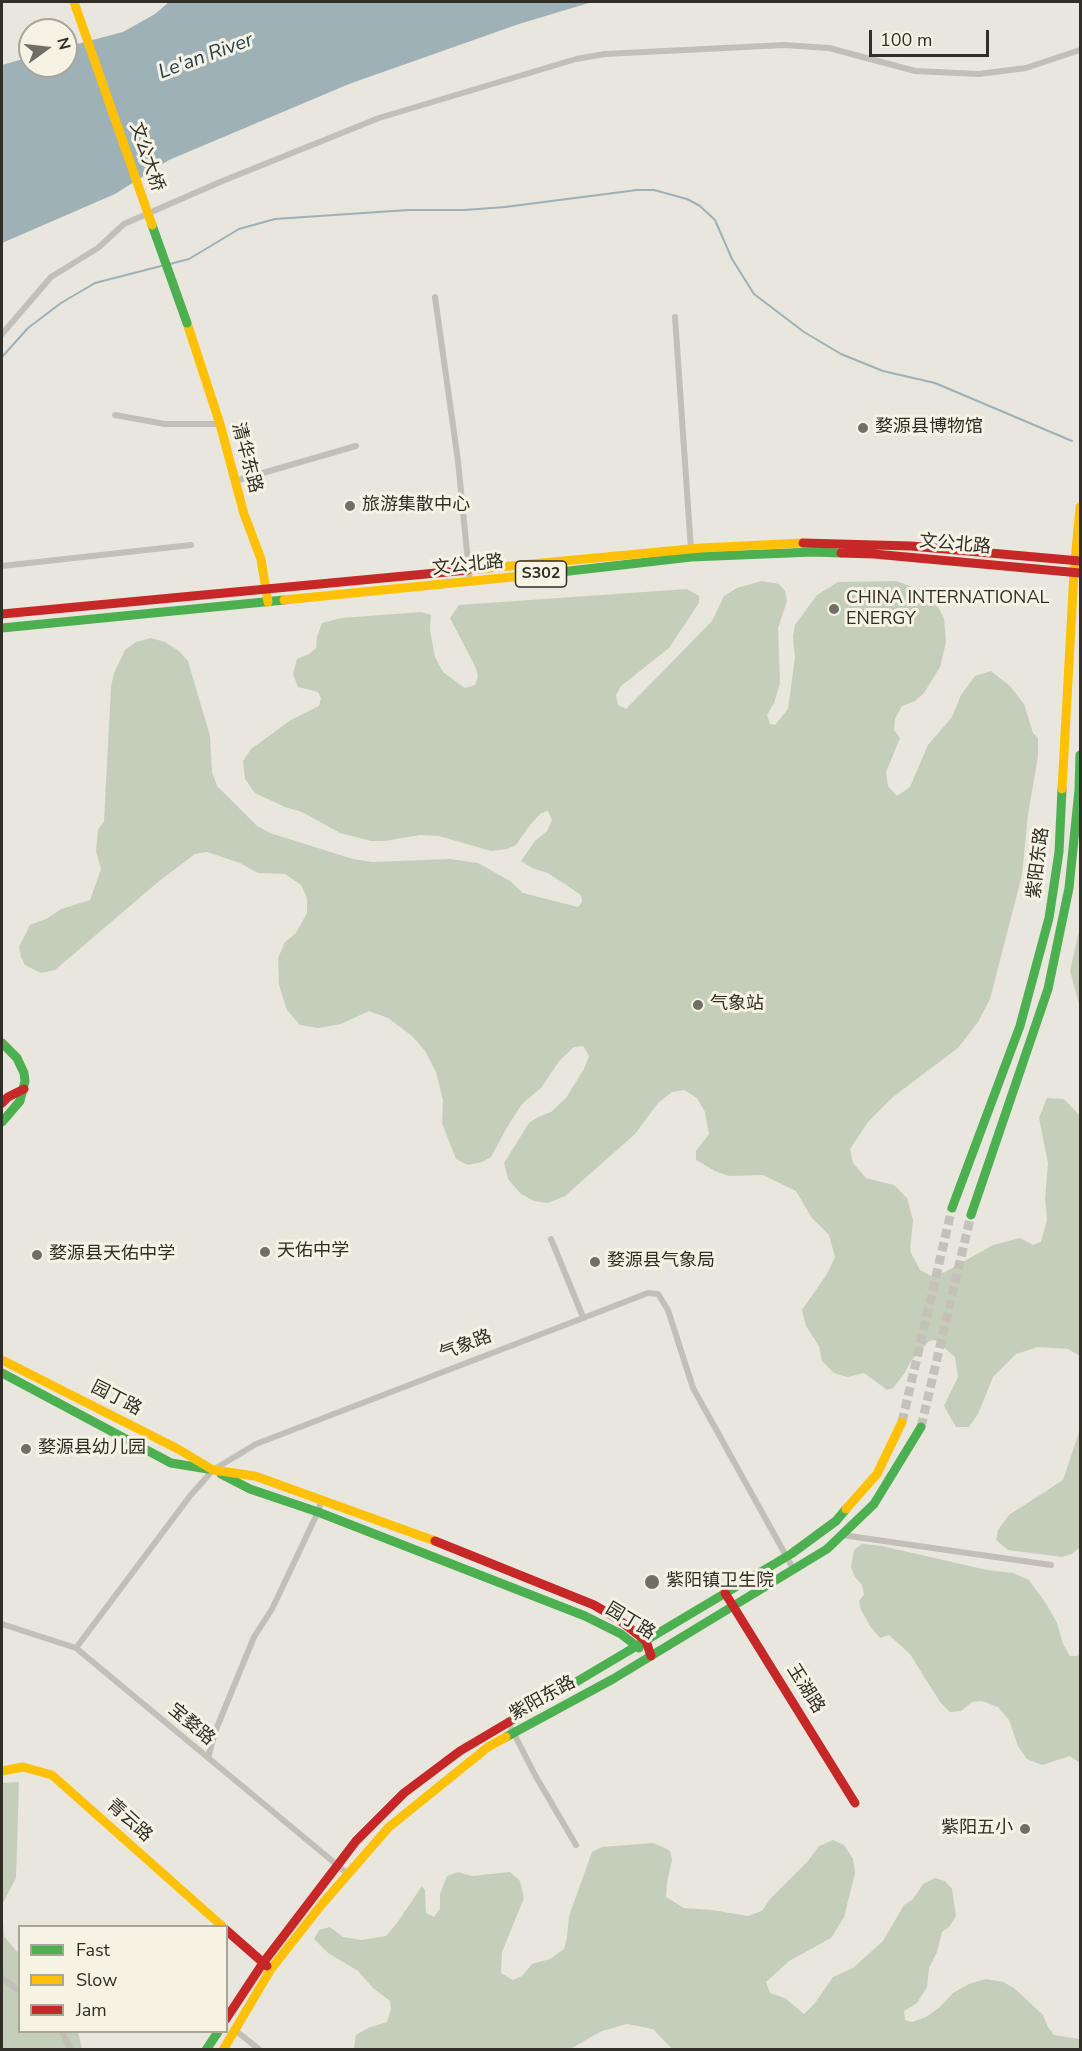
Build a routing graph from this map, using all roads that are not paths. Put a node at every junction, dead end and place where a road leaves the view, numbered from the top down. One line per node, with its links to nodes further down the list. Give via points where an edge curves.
1 (74, 2): 5 (main road, 文公大桥, bridge)
2 (1080, 51): 6 (street, via 1026,68 979,74 915,71 829,48 784,45 576,58 379,118 124,225 98,248 51,277)
3 (435, 297): 16 (street)
4 (675, 317): 13 (street)
5 (187, 323): 8 (main road, 清华东路)
6 (2, 334)
7 (115, 416): 8 (street, via 165,424)
8 (220, 424): 10 (main road, 清华东路)
9 (356, 446): 10 (street)
10 (235, 481): 19 (main road, 清华东路, via 261,559)
11 (1080, 507): 14 (main road, 紫阳东路)
12 (191, 545): 15 (street)
13 (691, 553): 14 (main road, 文公北路 / S302, via 818,543 911,546); 16 (main road, 文公北路 / S302); 17 (main road, 文公北路 / S302, via 874,554); 18 (main road, 文公北路 / S302)
14 (1078, 560): 17 (main road, 紫阳东路)
15 (2, 566)
16 (469, 570): 18 (street); 19 (main road, 文公北路 / S302)
17 (1077, 573): 28 (main road, 紫阳东路, via 1059,852 1049,918 1020,1026)
18 (470, 582): 20 (main road, 文公北路 / S302)
19 (265, 588): 20 (main road, 清华东路); 21 (main road, 文公北路 / S302)
20 (268, 602): 22 (main road, 文公北路 / S302)
21 (2, 615)
22 (2, 628)
23 (1080, 755): 29 (main road, 紫阳东路, via 1069,888 1048,989)
24 (2, 1043): 25 (main road, via 17,1058 24,1073)
25 (24, 1089): 26 (main road); 27 (main road, via 16,1107)
26 (2, 1103)
27 (2, 1122)
28 (952, 1208)
29 (971, 1215)
30 (551, 1239): 31 (street)
31 (583, 1317): 36 (street, 气象路, via 256,1444); 40 (street, 气象路, via 648,1293 658,1294 668,1310 693,1388)
32 (2, 1360): 36 (main road, 园丁路)
33 (2, 1373): 36 (main road, 园丁路, via 171,1463)
34 (902, 1422): 40 (main road, 紫阳东路, via 877,1474 836,1521)
35 (921, 1427): 39 (main road, 紫阳东路, via 874,1504)
36 (213, 1470): 37 (main road, 园丁路, via 255,1476); 38 (main road, 园丁路, via 250,1489); 48 (street, 气象路)
37 (321, 1501): 38 (street); 46 (main road, 园丁路, via 466,1552 594,1605)
38 (318, 1512): 47 (main road, 园丁路, via 585,1616 621,1634); 52 (street, via 272,1609 254,1637)
39 (842, 1535): 41 (street); 42 (main road, 紫阳东路, via 827,1550)
40 (786, 1557): 42 (street, 气象路); 43 (main road, 紫阳东路)
41 (1051, 1565)
42 (794, 1570): 44 (main road, 紫阳东路)
43 (725, 1593): 44 (main road, 玉湖路); 46 (main road, 紫阳东路)
44 (734, 1606): 49 (main road, 紫阳东路); 54 (main road, 玉湖路)
45 (2, 1624): 48 (street, 宝婺路)
46 (646, 1641): 47 (main road, 紫阳东路); 49 (main road, 园丁路)
47 (635, 1646): 49 (main road, 园丁路); 50 (main road, 紫阳东路)
48 (76, 1648): 52 (street, 宝婺路)
49 (651, 1656): 51 (main road, 紫阳东路)
50 (508, 1722): 51 (street); 56 (main road, 紫阳东路, via 460,1751 404,1793)
51 (513, 1734): 55 (street); 57 (main road, 紫阳东路, via 489,1747 389,1827)
52 (208, 1758): 56 (street, 宝婺路)
53 (2, 1771): 58 (main road, 青云路, via 22,1767 52,1775)
54 (855, 1803)
55 (576, 1845)
56 (337, 1865): 57 (street, 宝婺路); 60 (main road, 紫阳东路)
57 (348, 1874): 61 (main road, 紫阳东路)
58 (221, 1925)
59 (228, 1932): 60 (main road)
60 (263, 1963): 61 (main road); 64 (main road, 紫阳东路)
61 (272, 1969): 65 (main road, 紫阳东路)
62 (2, 1978): 63 (street)
63 (18, 1990)
64 (228, 2016)
65 (236, 2031): 70 (main road, 紫阳东路); 71 (street)
66 (63, 2033): 68 (street)
67 (217, 2033): 69 (main road)
68 (71, 2049)
69 (206, 2049)
70 (223, 2049)
71 (260, 2049)

